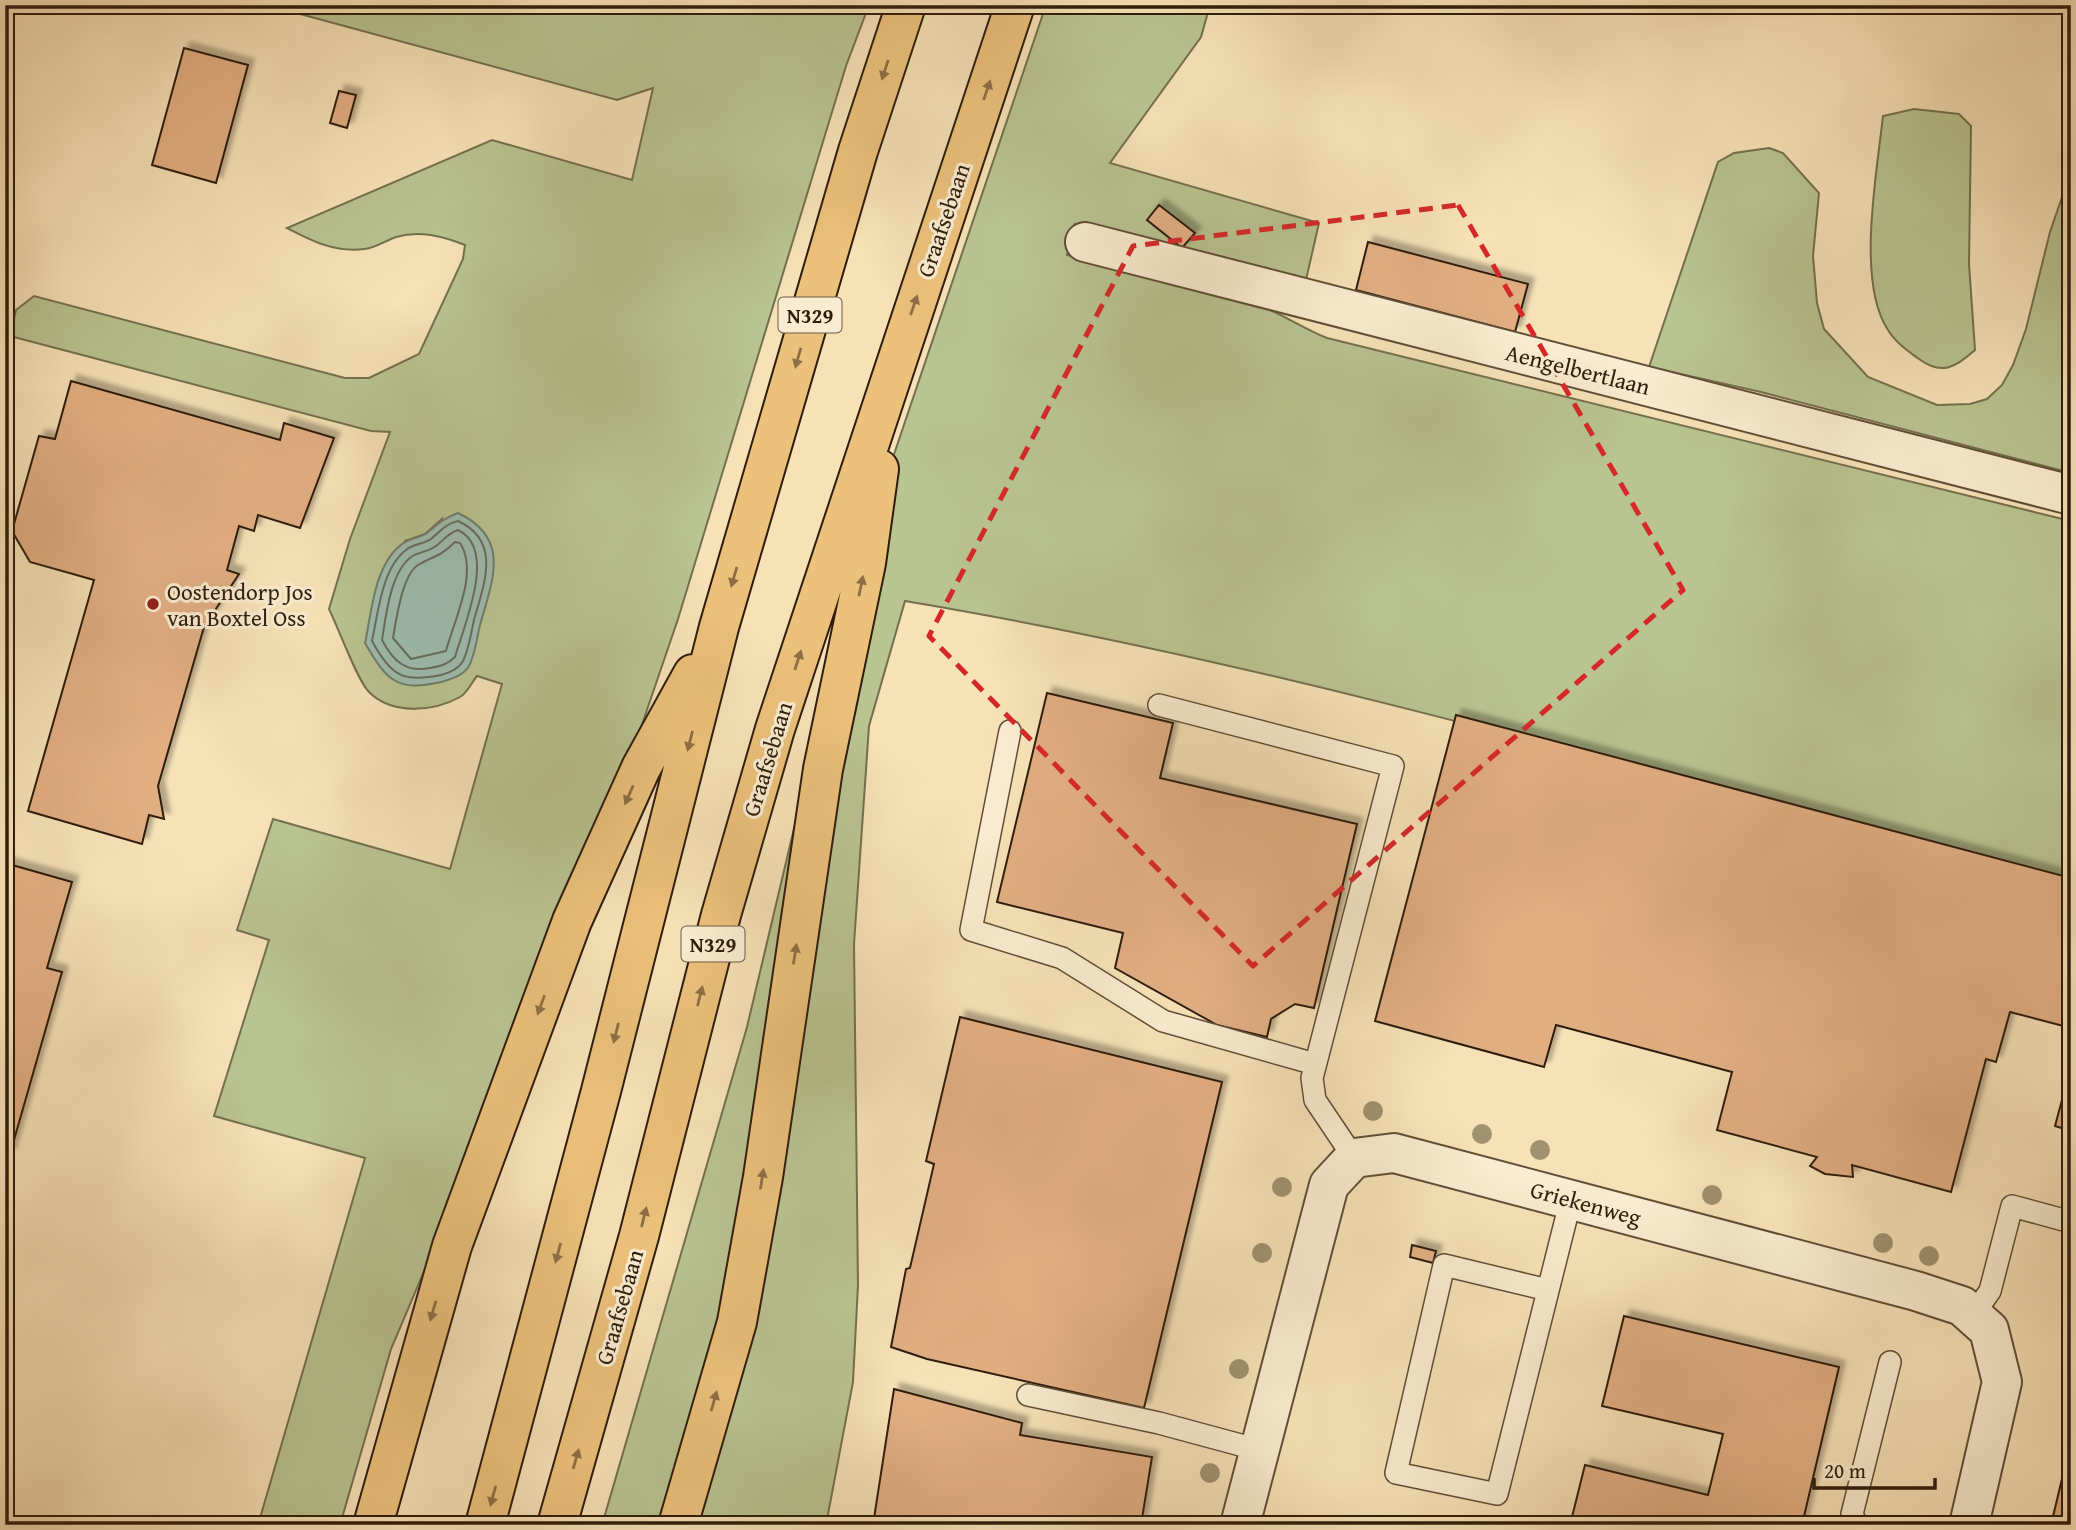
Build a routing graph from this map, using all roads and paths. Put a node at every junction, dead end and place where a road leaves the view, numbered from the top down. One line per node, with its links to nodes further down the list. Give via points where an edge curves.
1 (906, 5): 6 (main road, N329, one-way to 6, via 854,164)
2 (1015, 5): 4 (main road, Graafsebaan / N329, one-way to 2)
3 (1085, 242): 5 (street, Aengelbertlaan)
4 (893, 370): 20 (main road, Graafsebaan / N329, one-way to 4, via 775,729); 21 (main road, N329, one-way to 4, via 739,1309 823,769 866,563)
5 (2071, 495)
6 (719, 627): 18 (main road, N329, one-way to 18, via 640,768 572,921 452,1246); 19 (main road, N329, one-way to 19)
7 (1158, 705): 9 (lane, via 1393,766)
8 (1010, 731): 9 (lane, via 971,930 1062,958 1163,1021)
9 (1315, 1064): 10 (lane, via 1315,1100)
10 (1354, 1158): 11 (street, Griekenweg, via 1394,1153); 17 (street, via 1329,1185)
11 (1571, 1199): 13 (lane); 14 (street, Griekenweg, via 1916,1290 1962,1306)
12 (2071, 1222): 14 (lane, via 2012,1206 1990,1291)
13 (1548, 1290): 13 (lane, via 1497,1494 1396,1473 1444,1265)
14 (1972, 1315): 24 (street, Griekenweg, via 1989,1330 2002,1382)
15 (1890, 1362): 23 (lane, via 1852,1514)
16 (1028, 1395): 17 (lane)
17 (1259, 1450): 22 (street)
18 (373, 1525)
19 (485, 1525)
20 (557, 1525)
21 (678, 1525)
22 (1240, 1525)
23 (1857, 1525)
24 (1969, 1525)

